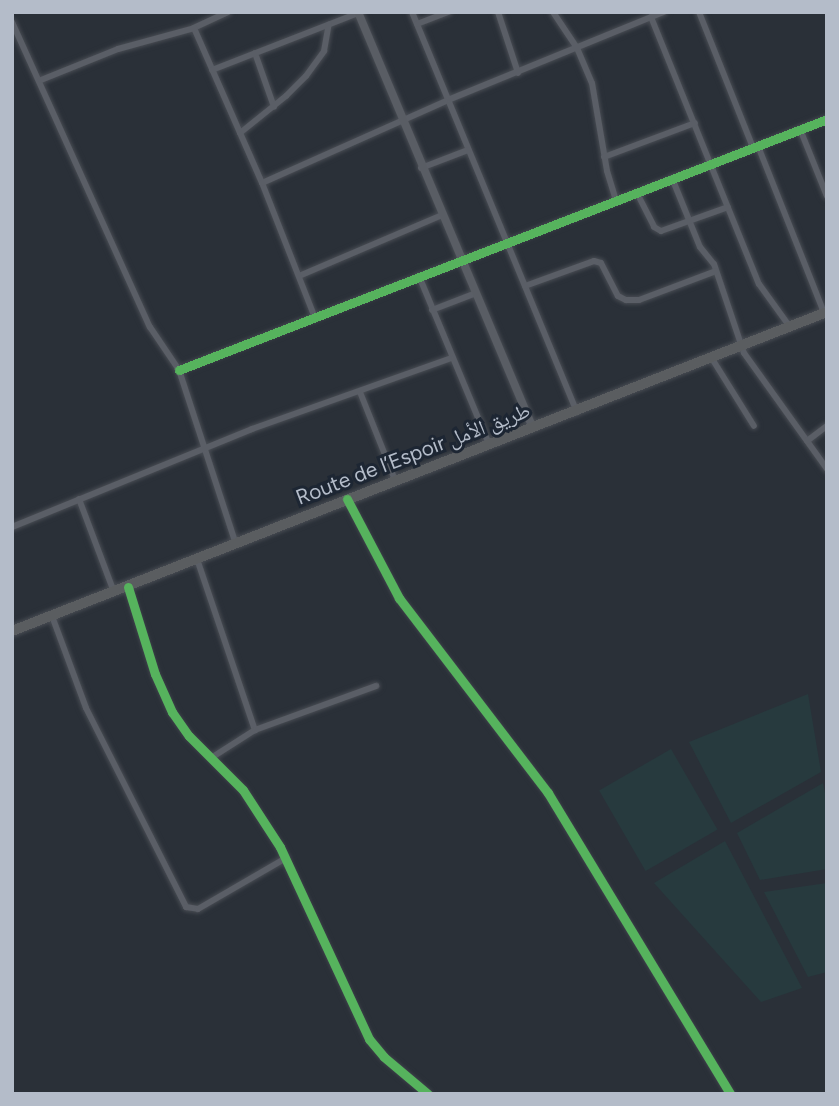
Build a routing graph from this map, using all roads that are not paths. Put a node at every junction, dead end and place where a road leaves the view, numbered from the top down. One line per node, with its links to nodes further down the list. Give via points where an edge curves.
1 (203, 12): 11 (street)
2 (228, 12): 11 (street)
3 (412, 12): 14 (street)
4 (449, 12): 14 (street)
5 (498, 12): 19 (street)
6 (553, 12): 16 (street)
7 (664, 12): 10 (street)
8 (699, 12): 28 (street)
9 (358, 13): 13 (street); 24 (street)
10 (652, 15): 16 (street); 25 (street)
11 (206, 21): 15 (street)
12 (12, 22): 20 (street)
13 (329, 24): 17 (street); 22 (street, via 317,61)
14 (417, 24): 21 (street)
15 (194, 28): 18 (street); 20 (street, via 118,49)
16 (577, 48): 19 (street); 30 (street, via 592,83)
17 (255, 53): 18 (street); 22 (street)
18 (212, 70): 27 (street)
19 (518, 73): 21 (street)
20 (41, 80): 55 (street, via 150,327)
21 (448, 100): 24 (street); 29 (street)
22 (274, 107): 27 (street)
23 (827, 119): 26 (street)
24 (402, 120): 32 (street); 34 (street)
25 (695, 123): 30 (street); 31 (street)
26 (800, 129): 28 (street); 36 (street)
27 (240, 133): 34 (street)
28 (755, 147): 31 (street); 49 (street)
29 (468, 150): 32 (street); 41 (street)
30 (604, 157): 37 (street)
31 (712, 163): 33 (street); 38 (street)
32 (421, 168): 39 (street)
33 (672, 178): 35 (street); 40 (street)
34 (262, 183): 44 (street)
35 (637, 193): 37 (street); 40 (street, via 654,227 661,231)
36 (827, 196)
37 (616, 201): 41 (street)
38 (728, 207): 40 (street); 51 (street, via 759,284)
39 (442, 215): 42 (street); 44 (street)
40 (689, 222): 43 (street)
41 (507, 244): 42 (street); 46 (street)
42 (461, 260): 45 (street); 47 (street)
43 (716, 271): 46 (street, via 639,300 618,296 601,263 594,261); 52 (street)
44 (299, 276): 50 (street)
45 (419, 276): 48 (street); 50 (street)
46 (525, 286): 57 (street)
47 (476, 293): 48 (street); 60 (street)
48 (432, 310): 54 (street)
49 (826, 313): 51 (highway, Route de l’Espoir طريق الأمل)
50 (315, 318): 55 (street)
51 (790, 327): 52 (highway, Route de l’Espoir طريق الأمل)
52 (741, 345): 53 (highway, Route de l’Espoir طريق الأمل); 61 (street)
53 (710, 357): 57 (highway, Route de l’Espoir طريق الأمل); 58 (street)
54 (451, 358): 56 (street); 62 (street)
55 (179, 370): 63 (street)
56 (360, 392): 63 (street); 65 (street)
57 (577, 412): 60 (highway, Route de l’Espoir طريق الأمل)
58 (754, 426)
59 (827, 426): 61 (street)
60 (533, 428): 62 (highway, Route de l’Espoir طريق الأمل)
61 (807, 441): 64 (street)
62 (489, 444): 65 (highway, Route de l’Espoir طريق الأمل)
63 (202, 449): 66 (street); 69 (street)
64 (827, 469)
65 (395, 480): 67 (highway, Route de l’Espoir طريق الأمل)
66 (79, 499): 68 (street); 72 (street)
67 (347, 499): 69 (highway, Route de l’Espoir طريق الأمل); 80 (street, via 399,598 548,793)
68 (12, 527)
69 (236, 544): 70 (highway, Route de l’Espoir طريق الأمل)
70 (197, 559): 71 (highway, Route de l’Espoir طريق الأمل); 76 (street)
71 (128, 587): 72 (highway, Route de l’Espoir طريق الأمل); 77 (street, via 163,695 178,722)
72 (114, 592): 73 (highway, Route de l’Espoir طريق الأمل)
73 (52, 616): 74 (highway, Route de l’Espoir طريق الأمل); 78 (street, via 86,708 186,908 198,909)
74 (12, 631)
75 (376, 686): 76 (street)
76 (255, 730): 77 (street)
77 (211, 758): 78 (street, via 243,790)
78 (286, 858): 79 (street, via 369,1039)
79 (428, 1094)
80 (730, 1094)

